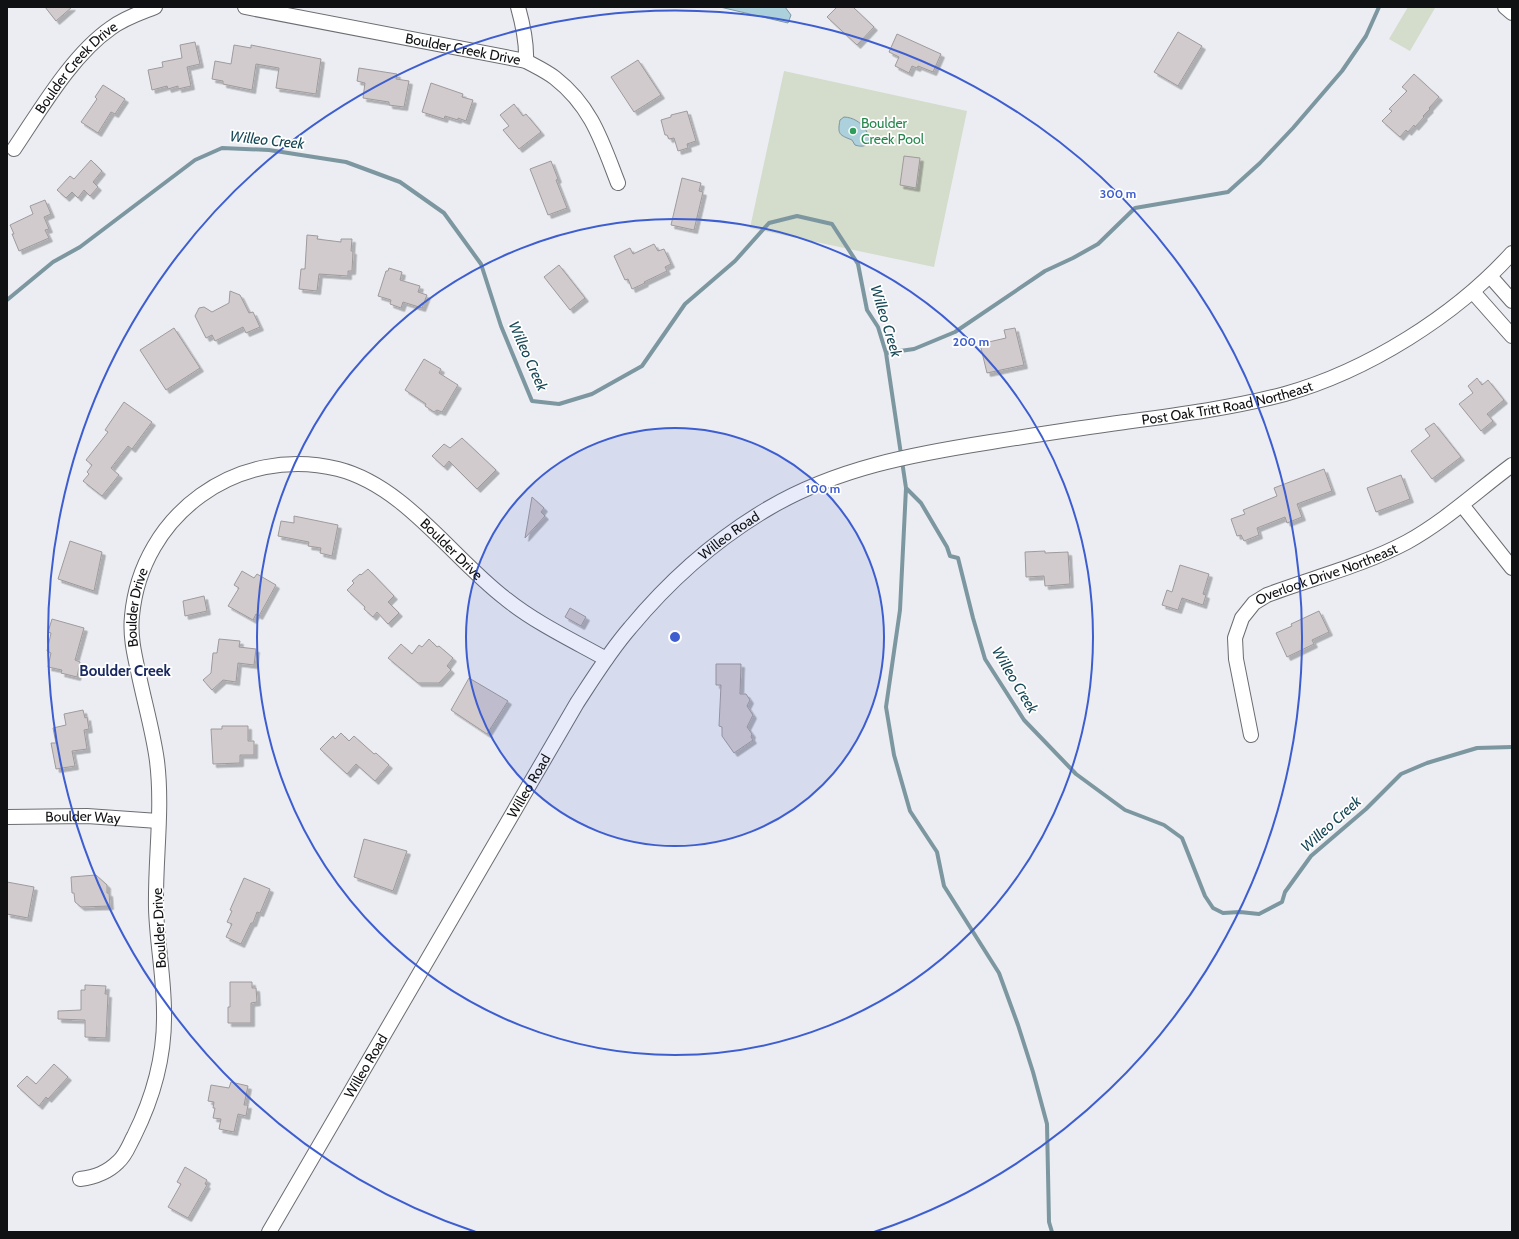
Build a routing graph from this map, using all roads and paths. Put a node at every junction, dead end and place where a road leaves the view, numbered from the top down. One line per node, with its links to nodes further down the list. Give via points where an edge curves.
1 (155, 7): 7 (street, Boulder Creek Drive, via 111,27 97,39 69,69)
2 (245, 7): 6 (street, Boulder Creek Drive)
3 (518, 7): 6 (street, via 525,34)
4 (1505, 7): 5 (street)
5 (1512, 13)
6 (526, 61): 8 (street, Boulder Creek Drive, via 554,77 585,109 602,140)
7 (14, 149)
8 (618, 183)
9 (1512, 253): 10 (street, Post Oak Tritt Road Northeast)
10 (1490, 276): 11 (street, Post Oak Tritt Road Northeast); 12 (street)
11 (1473, 292): 13 (street); 14 (street, Post Oak Tritt Road Northeast, via 1413,335 1367,361 1286,394 1204,412)
12 (1512, 301)
13 (1512, 336)
14 (903, 457): 18 (street, Willeo Road, via 829,480 770,508 731,533 695,561 661,593 630,627)
15 (1512, 465): 16 (street, Overlook Drive Northeast)
16 (1462, 505): 17 (street); 19 (street, Overlook Drive Northeast, via 1428,530 1383,554 1267,595 1254,603 1242,618 1235,638 1236,659)
17 (1512, 568)
18 (606, 659): 21 (street, Boulder Drive, via 545,625 507,600 474,573 404,504 370,482 338,469 305,464 270,466 240,473 202,493 172,520 150,553 136,590 132,643 157,758); 23 (street, Willeo Road, via 577,703)
19 (1251, 735)
20 (7, 817): 21 (street, Boulder Way, via 87,816)
21 (158, 821): 22 (street, Boulder Drive, via 156,909 164,1012 158,1071 145,1113 125,1155 105,1173 93,1178)
22 (80, 1179)
23 (269, 1232)

